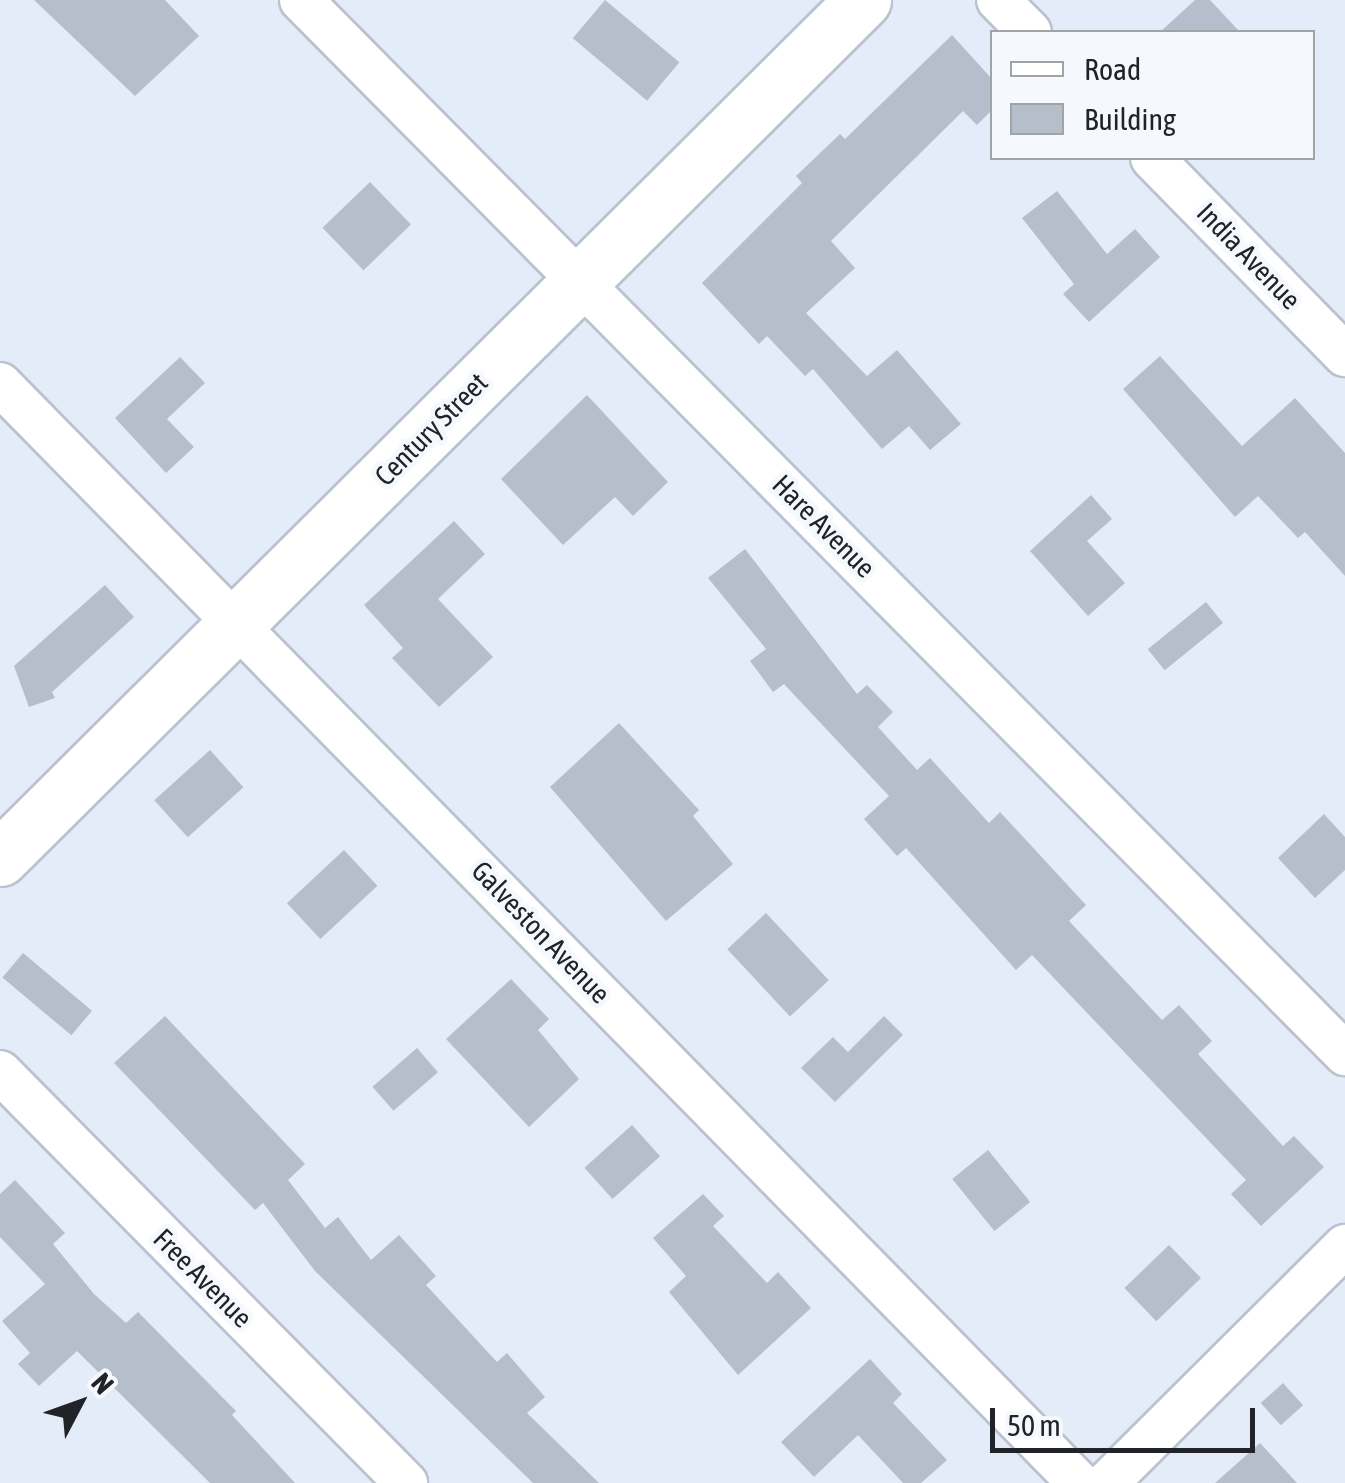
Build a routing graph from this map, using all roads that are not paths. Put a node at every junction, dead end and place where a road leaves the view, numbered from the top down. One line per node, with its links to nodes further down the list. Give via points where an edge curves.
1 (301, 0): 6 (street, Hare Avenue)
2 (862, 0): 6 (street, Century Street)
3 (998, 0): 4 (street)
4 (1028, 30)
5 (1154, 160): 7 (street, India Avenue)
6 (580, 279): 9 (street, Century Street); 11 (street, Hare Avenue)
7 (1345, 355)
8 (0, 384): 9 (street, Galveston Avenue)
9 (239, 622): 10 (street, Century Street); 15 (street, Galveston Avenue)
10 (0, 858)
11 (1345, 1054)
12 (0, 1072): 14 (street, Free Avenue)
13 (1345, 1246): 16 (street)
14 (406, 1483)
15 (1079, 1483)
16 (1107, 1483)

